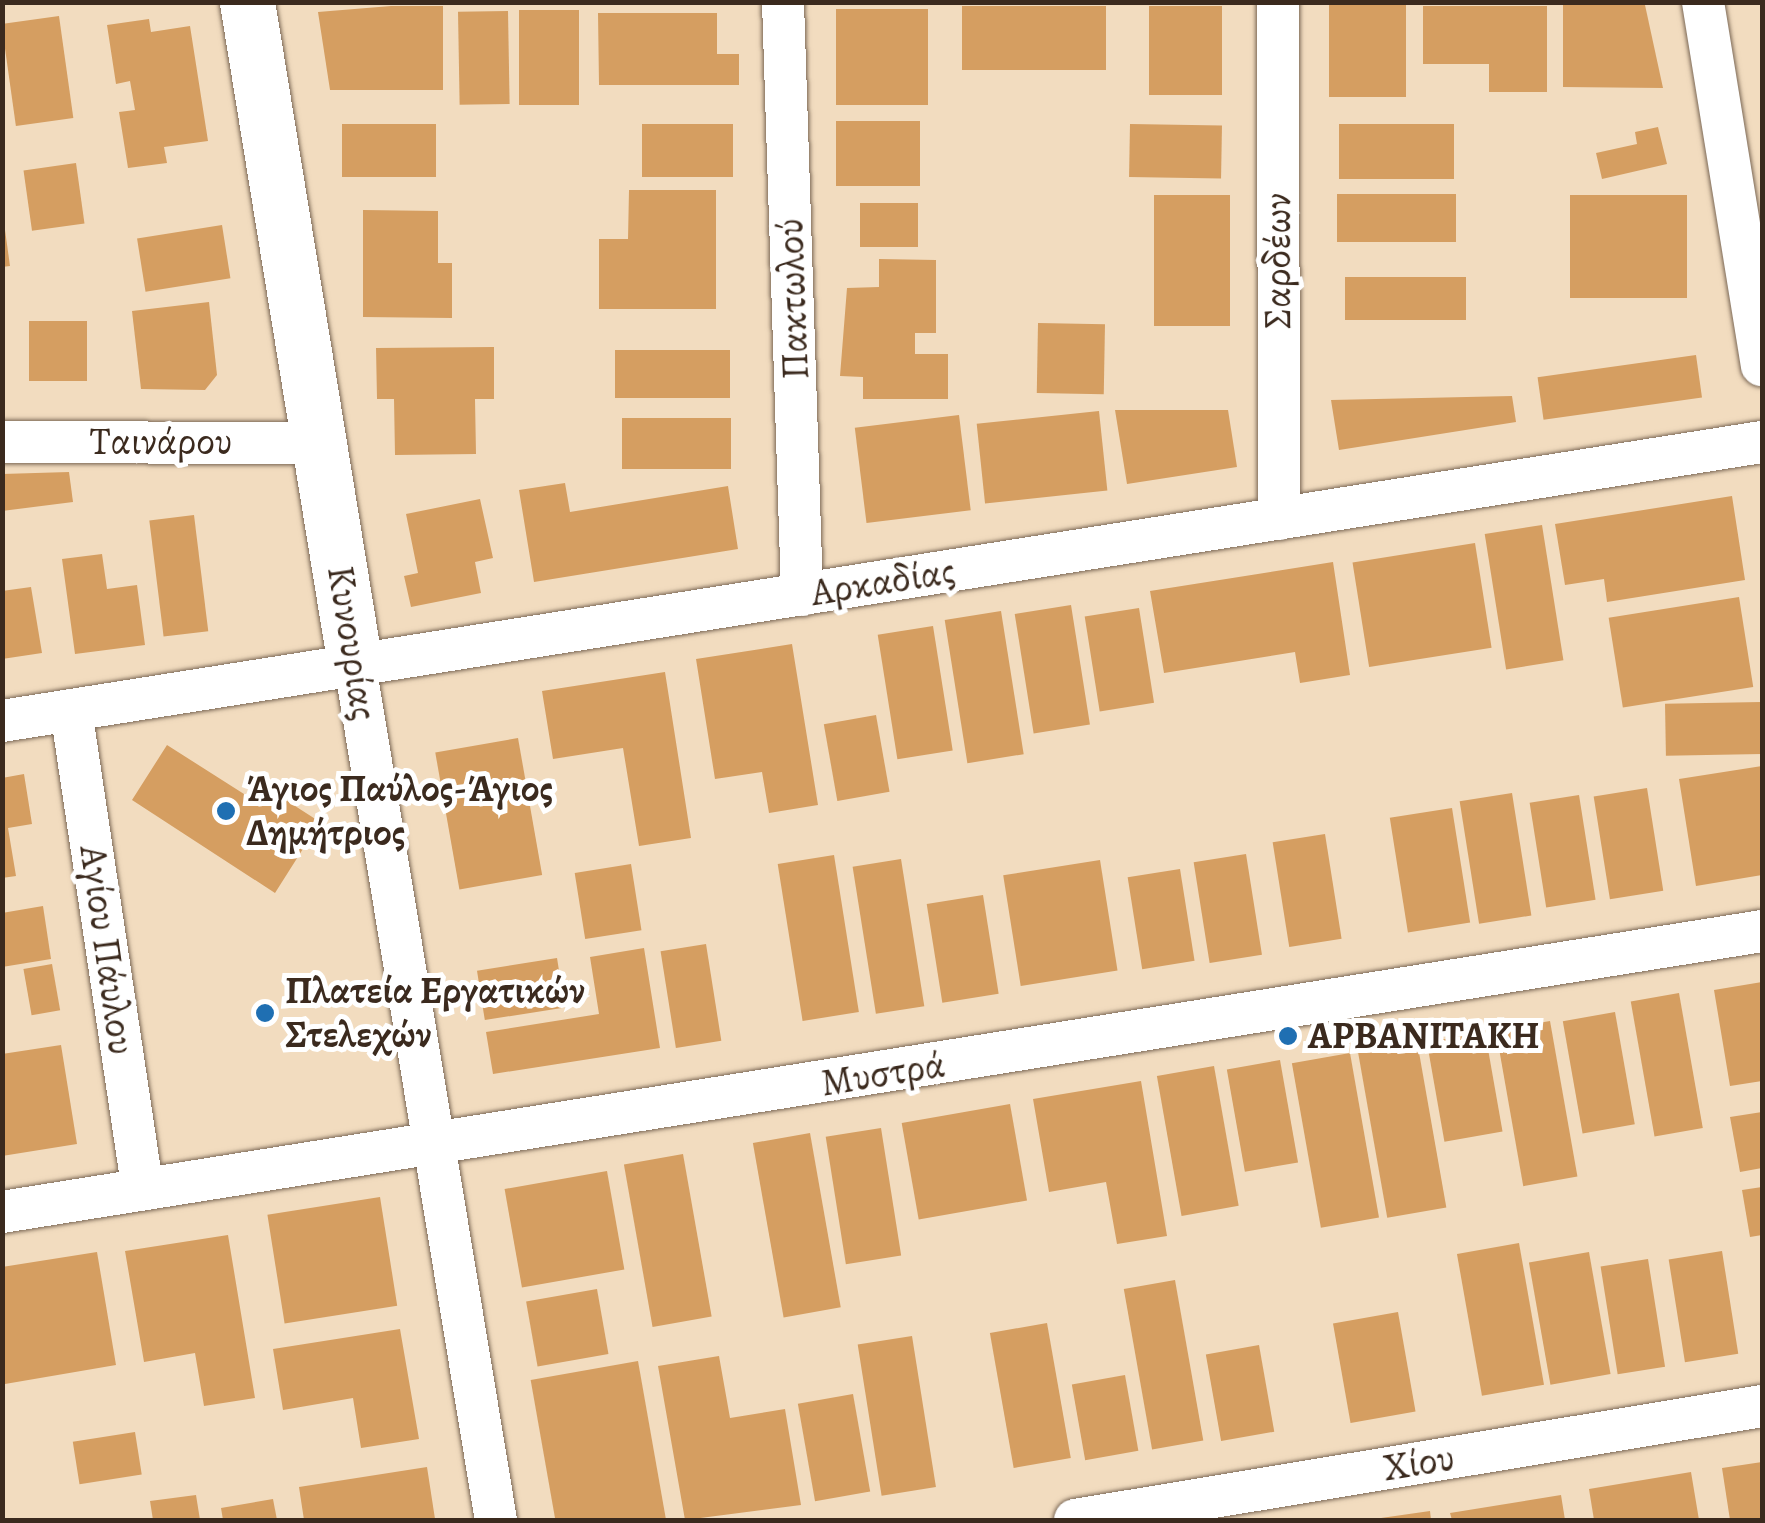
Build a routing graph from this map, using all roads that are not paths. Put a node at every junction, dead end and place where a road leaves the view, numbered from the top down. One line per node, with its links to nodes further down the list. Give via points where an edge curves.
1 (247, 2): 8 (street, Κυνουρίας)
2 (783, 2): 10 (street, Πακτωλού)
3 (1278, 2): 9 (street, Σαρδέων)
4 (1702, 2): 5 (street)
5 (1762, 366)
6 (2, 442): 8 (street, Ταινάρου)
7 (1762, 442): 9 (street, Αρκαδίας)
8 (319, 443): 11 (street, Κυνουρίας)
9 (1279, 519): 10 (street, Αρκαδίας)
10 (802, 594): 11 (street, Αρκαδίας)
11 (355, 665): 12 (street, Αρκαδίας); 15 (street, Κυνουρίας)
12 (71, 710): 13 (street, Αρκαδίας); 16 (street, Αγίου Πάυλου)
13 (2, 720)
14 (1762, 931): 15 (street, Μυστρά)
15 (434, 1147): 16 (street, Μυστρά); 19 (street, Κυνουρίας)
16 (142, 1190): 17 (street, Μυστρά)
17 (2, 1212)
18 (1762, 1406): 20 (street, Χίου)
19 (496, 1520)
20 (1075, 1520)

